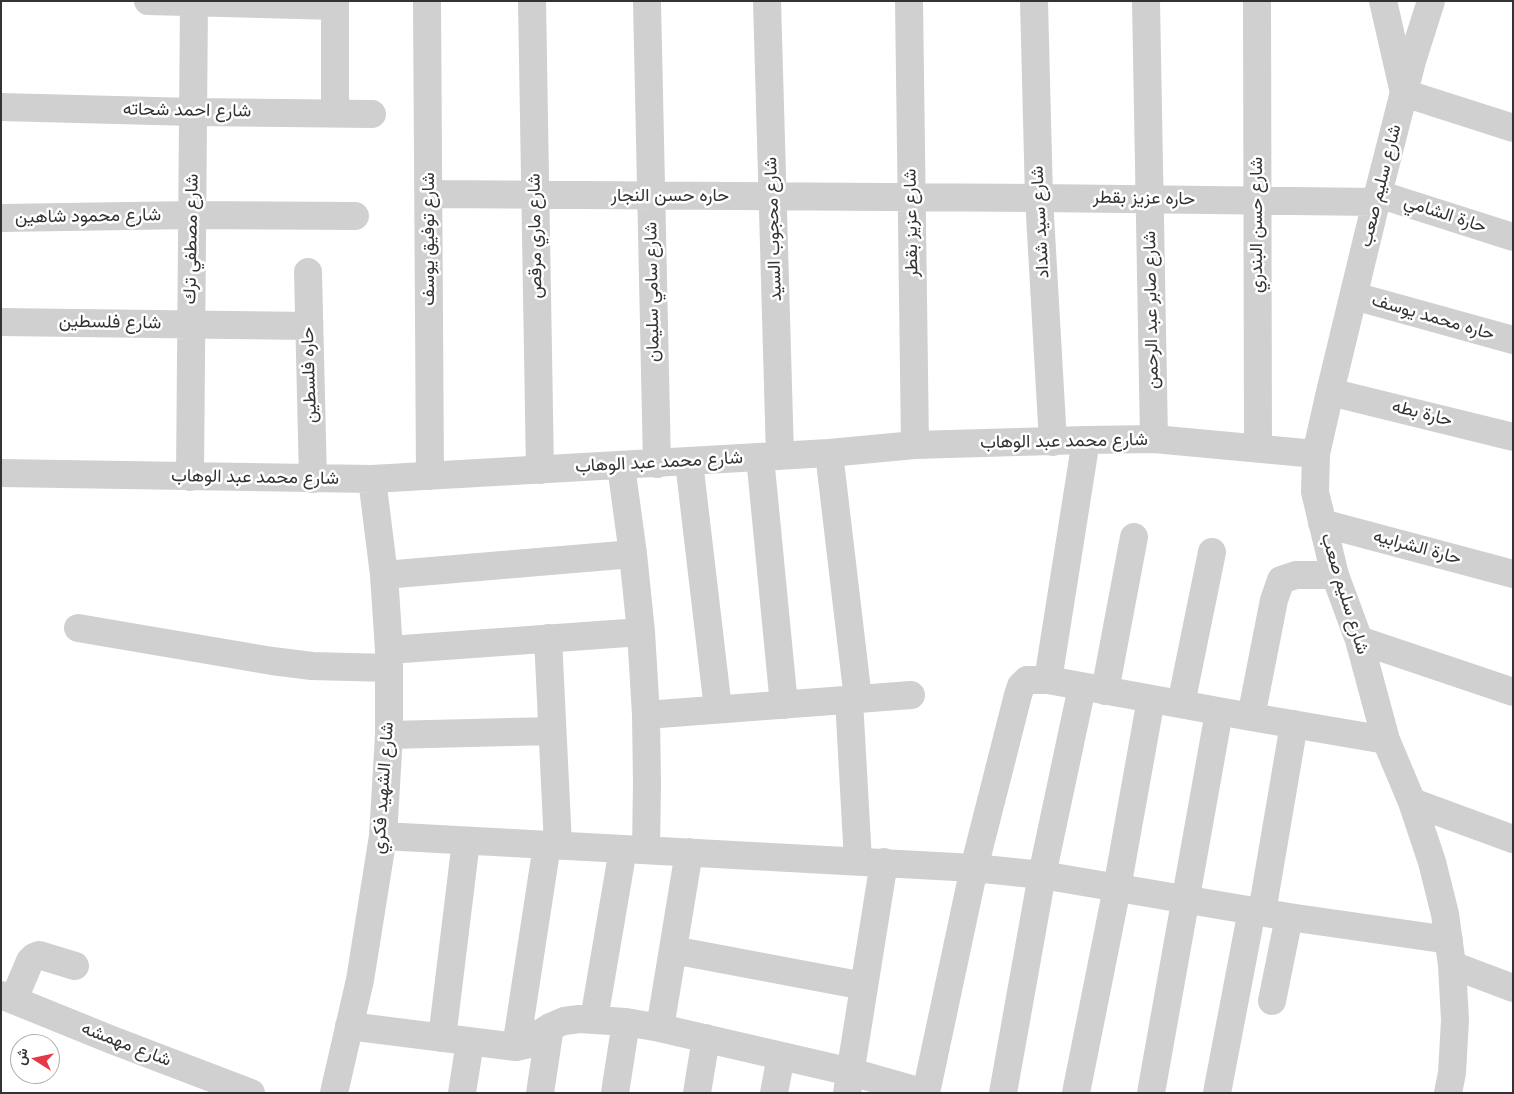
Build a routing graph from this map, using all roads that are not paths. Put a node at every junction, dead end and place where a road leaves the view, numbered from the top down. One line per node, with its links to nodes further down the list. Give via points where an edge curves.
1 (148, 1): 12 (street)
2 (427, 1): 20 (street, شارع توفيق يوسف)
3 (532, 1): 21 (street, شارع ماري مرقص)
4 (647, 1): 22 (street, شارع سامي سليمان)
5 (768, 1): 23 (street, شارع محجوب السيد)
6 (909, 1): 24 (street, شارع عزيز بقطر)
7 (1034, 1): 25 (street, شارع سيد شداد)
8 (1146, 1): 27 (street, شارع صابر عبد الرحمن)
9 (1257, 1): 28 (street, شارع حسن البندري)
10 (1383, 1): 14 (street, شارع سليم صعب)
11 (1431, 1): 14 (street, شارع سليم صعب)
12 (194, 2): 13 (street); 16 (street, شارع مصطفي ترك)
13 (335, 4): 17 (street)
14 (1404, 93): 19 (street); 26 (street, شارع سليم صعب)
15 (1, 107): 16 (street, شارع احمد شحاته)
16 (193, 112): 17 (street, شارع احمد شحاته); 29 (street, شارع مصطفي ترك)
17 (335, 114): 18 (street, شارع احمد شحاته)
18 (372, 114)
19 (1513, 128)
20 (428, 194): 21 (street, حاره حسن النجار); 55 (street, شارع توفيق يوسف)
21 (535, 195): 22 (street, حاره حسن النجار); 52 (street, شارع ماري مرقص)
22 (651, 196): 23 (street, حاره حسن النجار); 50 (street, شارع سامي سليمان)
23 (773, 196): 24 (street, حاره حسن النجار); 48 (street, شارع محجوب السيد)
24 (912, 197): 25 (street, حاره عزيز بقطر); 44 (street, شارع عزيز بقطر)
25 (1039, 198): 27 (street, حاره عزيز بقطر); 43 (street, شارع سيد شداد)
26 (1377, 198): 28 (street, حاره عزيز بقطر); 32 (street, حارة الشامي); 34 (street, شارع سليم صعب)
27 (1150, 199): 28 (street, حاره عزيز بقطر); 41 (street, شارع صابر عبد الرحمن)
28 (1257, 201): 45 (street, شارع حسن البندري)
29 (192, 215): 30 (street, شارع محمود شاهين); 31 (street, شارع محمود شاهين); 36 (street, شارع مصطفي ترك)
30 (355, 216)
31 (1, 218)
32 (1513, 237)
33 (308, 272): 37 (street, حاره فلسطين)
34 (1354, 296): 38 (street, حاره محمد يوسف); 39 (street, شارع سليم صعب)
35 (1, 322): 36 (street, شارع فلسطين)
36 (191, 324): 37 (street, شارع فلسطين); 54 (street, شارع مصطفي ترك)
37 (309, 326): 56 (street, حاره فلسطين)
38 (1513, 340)
39 (1330, 392): 40 (street, حارة بطه); 47 (street, شارع سليم صعب)
40 (1513, 437)
41 (1154, 439): 42 (street, شارع محمد عبد الوهاب); 45 (street, شارع محمد عبد الوهاب)
42 (1086, 440): 43 (street, شارع محمد عبد الوهاب); 70 (street)
43 (1053, 442): 44 (street, شارع محمد عبد الوهاب)
44 (915, 445): 46 (street, شارع محمد عبد الوهاب)
45 (1258, 448): 47 (street, شارع محمد عبد الوهاب)
46 (829, 453): 48 (street, شارع محمد عبد الوهاب); 74 (street)
47 (1316, 454): 58 (street, شارع سليم صعب, via 1315,492)
48 (770, 457): 49 (street, شارع محمد عبد الوهاب); 77 (street, شارع محجوب السيد)
49 (689, 462): 50 (street, شارع محمد عبد الوهاب); 78 (street)
50 (656, 464): 51 (street, شارع محمد عبد الوهاب)
51 (621, 466): 52 (street, شارع محمد عبد الوهاب); 61 (street)
52 (540, 470): 55 (street, شارع محمد عبد الوهاب)
53 (1, 473): 54 (street, شارع محمد عبد الوهاب)
54 (190, 476): 56 (street, شارع محمد عبد الوهاب)
55 (430, 476): 57 (street, شارع محمد عبد الوهاب)
56 (313, 479): 57 (street, شارع محمد عبد الوهاب)
57 (372, 479): 63 (street, شارع الشهيد فكري)
58 (1322, 523): 62 (street, حارة الشرابيه); 64 (street, شارع سليم صعب)
59 (1134, 537): 71 (street)
60 (1212, 552): 76 (street)
61 (633, 554): 63 (street); 66 (street)
62 (1513, 574)
63 (384, 575): 69 (street, شارع الشهيد فكري)
64 (1335, 575): 68 (street, شارع سليم صعب); 81 (street, via 1296,576 1281,580 1274,600)
65 (78, 628): 69 (street, via 304,665)
66 (641, 632): 67 (street); 80 (street)
67 (548, 638): 69 (street); 83 (street)
68 (1359, 640): 72 (street); 85 (street, شارع سليم صعب)
69 (389, 659): 84 (street, شارع الشهيد فكري)
70 (1048, 680): 71 (street); 95 (street, via 1027,680 1021,686)
71 (1093, 689): 75 (street); 96 (street)
72 (1513, 692)
73 (911, 695): 74 (street)
74 (854, 699): 77 (street); 93 (street)
75 (1151, 699): 76 (street); 97 (street)
76 (1181, 704): 79 (street)
77 (784, 705): 78 (street)
78 (718, 710): 80 (street)
79 (1219, 712): 81 (street); 98 (street)
80 (646, 715): 91 (street, via 647,782)
81 (1251, 717): 82 (street)
82 (1294, 724): 85 (street); 99 (street)
83 (552, 731): 84 (street); 90 (street)
84 (389, 735): 87 (street, شارع الشهيد فكري)
85 (1386, 740): 86 (street, شارع سليم صعب)
86 (1412, 802): 88 (street); 102 (street, شارع سليم صعب, via 1432,862)
87 (383, 836): 89 (street); 110 (street, شارع الشهيد فكري, via 360,980)
88 (1513, 840)
89 (466, 841): 90 (street); 113 (street)
90 (552, 845): 91 (street); 116 (street)
91 (635, 849): 92 (street); 108 (street)
92 (689, 852): 93 (street); 101 (street)
93 (858, 861): 94 (street)
94 (884, 862): 95 (street); 104 (street)
95 (974, 868): 96 (street); 126 (street)
96 (1042, 875): 97 (street); 127 (street)
97 (1117, 888): 98 (street); 128 (street)
98 (1185, 899): 99 (street); 129 (street)
99 (1257, 911): 100 (street); 130 (street)
100 (1289, 917): 102 (street); 107 (street)
101 (673, 950): 104 (street); 112 (street)
102 (1451, 953): 105 (street); 131 (street, شارع سليم صعب, via 1455,1020)
103 (75, 966): 106 (street, via 39,955 34,957)
104 (864, 986): 118 (street)
105 (1513, 988)
106 (8, 997): 119 (street, شارع مهمشه)
107 (1272, 1001)
108 (594, 1020): 109 (street); 111 (street, via 564,1021)
109 (626, 1022): 112 (street); 123 (street)
110 (349, 1026): 113 (street); 120 (street, شارع الشهيد فكري)
111 (550, 1027): 116 (street, via 529,1044); 122 (street)
112 (660, 1028): 114 (street)
113 (442, 1038): 115 (street)
114 (706, 1038): 117 (street); 124 (street)
115 (470, 1042): 116 (street); 121 (street)
116 (516, 1047)
117 (782, 1056): 118 (street); 125 (street)
118 (849, 1082): 126 (street)
119 (251, 1093)
120 (334, 1093)
121 (462, 1093)
122 (540, 1093)
123 (615, 1093)
124 (697, 1093)
125 (774, 1093)
126 (925, 1093)
127 (1003, 1093)
128 (1076, 1093)
129 (1151, 1093)
130 (1217, 1093)
131 (1448, 1093)

